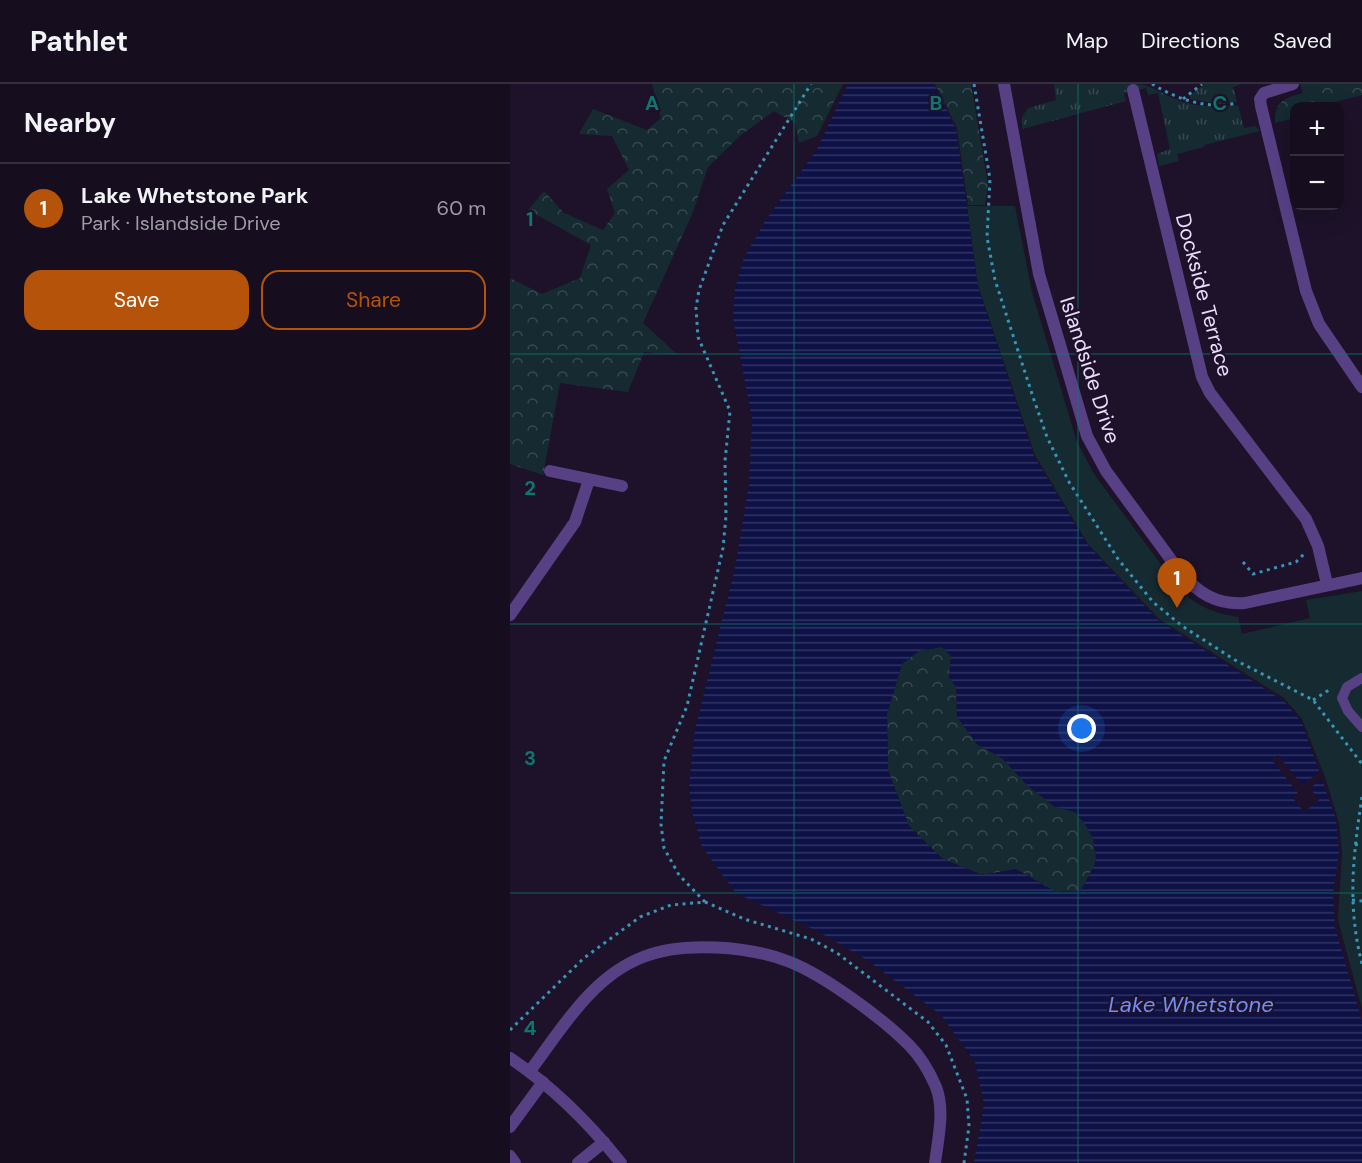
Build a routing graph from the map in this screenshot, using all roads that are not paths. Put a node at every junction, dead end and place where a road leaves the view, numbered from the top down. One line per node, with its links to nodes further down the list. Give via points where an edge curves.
1 (1004, 84): 9 (street, Islandside Drive, via 1028,221 1054,333 1087,436 1106,471 1180,572 1210,598 1245,603)
2 (1293, 84): 4 (street, via 1264,93 1261,106 1306,291 1319,324)
3 (1133, 90): 9 (street, Dockside Terrace, via 1202,376 1210,393 1298,507 1316,540)
4 (1362, 387)
5 (550, 471): 6 (street)
6 (589, 480): 7 (street); 10 (street, via 575,522)
7 (622, 486)
8 (1362, 578): 9 (street, Islandside Drive)
9 (1327, 584)
10 (510, 615)
11 (1362, 678): 12 (lane, via 1347,687 1342,698)
12 (1362, 728)
13 (510, 1058): 14 (street)
14 (530, 1071): 15 (street); 22 (street, via 583,1000 598,985 643,957 698,948 763,954 792,962 828,984 910,1046 937,1089 941,1108)
15 (543, 1082): 16 (street); 17 (street)
16 (510, 1127)
17 (604, 1142): 20 (street); 21 (street)
18 (510, 1156): 19 (street)
19 (515, 1163)
20 (578, 1163)
21 (621, 1163)
22 (935, 1163)

